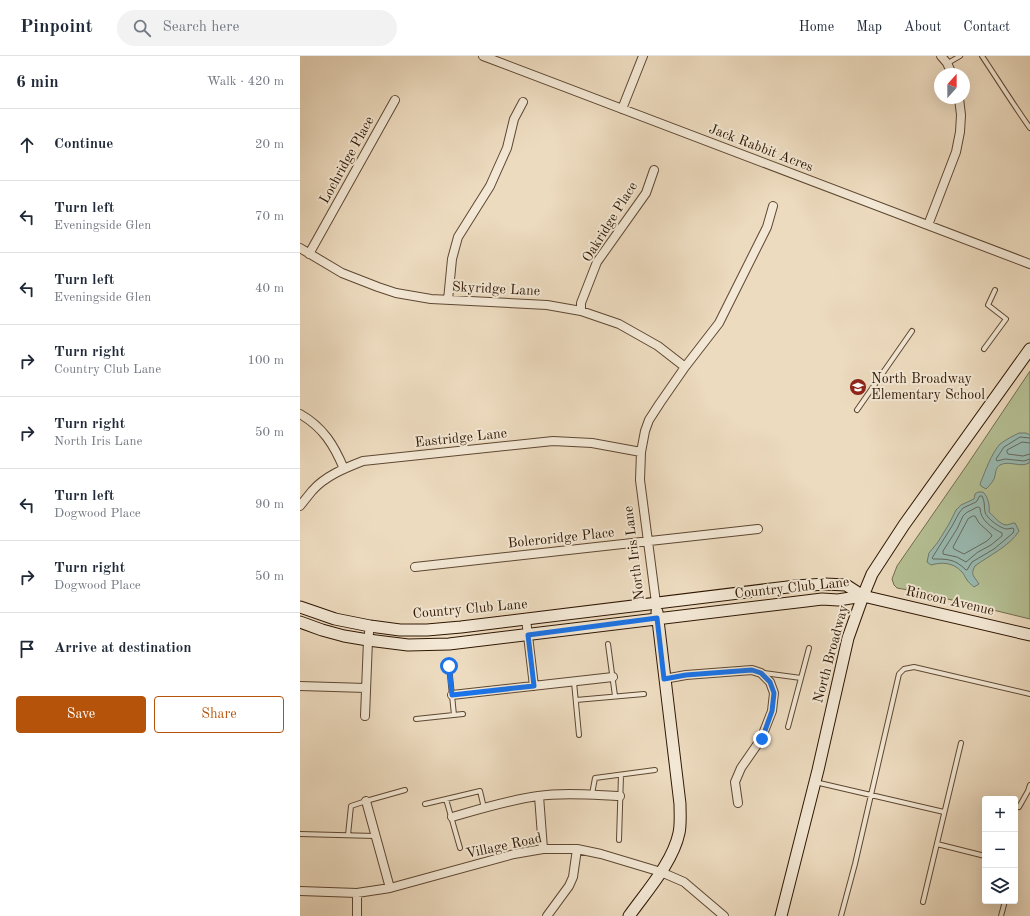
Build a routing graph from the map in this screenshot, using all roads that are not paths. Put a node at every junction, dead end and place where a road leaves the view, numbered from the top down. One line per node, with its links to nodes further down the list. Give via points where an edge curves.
1 (483, 56): 11 (street, Jack Rabbit Acres)
2 (643, 56): 11 (street)
3 (941, 56): 6 (street)
4 (960, 56): 6 (lane)
5 (982, 56): 12 (lane)
6 (947, 63): 7 (street)
7 (949, 68)
8 (395, 100): 17 (street, Lochridge Place)
9 (523, 102): 20 (street, via 514,119 507,148 490,186 458,237 452,260)
10 (960, 104): 15 (street, via 960,132 956,152)
11 (622, 109): 15 (street, Jack Rabbit Acres)
12 (1030, 128)
13 (654, 170): 21 (street, Oakridge Place, via 646,193 597,262)
14 (773, 206): 25 (street, North Iris Lane, via 767,228 718,323)
15 (928, 225): 18 (street, Jack Rabbit Acres)
16 (300, 248): 17 (street, Skyridge Lane)
17 (309, 254): 20 (street, Skyridge Lane, via 342,273 396,293)
18 (1030, 264)
19 (995, 290): 23 (lane, via 988,305 1006,319)
20 (448, 300): 21 (street, Skyridge Lane, via 547,305)
21 (580, 311): 25 (street, Skyridge Lane, via 619,324 658,346)
22 (912, 331): 26 (lane)
23 (984, 349)
24 (1030, 349): 34 (main road, North Broadway, via 904,524 872,574)
25 (685, 367): 28 (street, North Iris Lane, via 649,420)
26 (857, 410)
27 (300, 414): 29 (street, via 324,432 337,451)
28 (641, 452): 29 (street, Eastridge Lane, via 592,443 553,441 364,461); 32 (street, North Iris Lane, via 640,480)
29 (344, 469): 30 (street, Eastridge Lane, via 313,490)
30 (300, 506)
31 (758, 529): 32 (street, Boleroridge Place)
32 (648, 542): 33 (street, Boleroridge Place); 35 (street, North Iris Lane)
33 (415, 567)
34 (863, 596): 35 (main road, Country Club Lane, via 846,585 825,584); 37 (main road, Country Club Lane, via 838,600 806,600); 42 (main road, Rincon Avenue); 69 (main road, North Broadway, via 848,638)
35 (656, 603): 37 (main road, North Iris Lane); 38 (main road, Country Club Lane)
36 (300, 607): 40 (main road, Country Club Lane, via 335,619)
37 (657, 618): 41 (main road, Country Club Lane); 50 (main road, North Iris Lane)
38 (526, 619): 40 (main road, Country Club Lane, via 427,630); 41 (street)
39 (300, 622): 43 (main road, Country Club Lane, via 344,636)
40 (370, 626): 43 (street)
41 (528, 635): 43 (main road, Country Club Lane, via 449,644 408,645); 53 (street)
42 (1030, 635)
43 (368, 640): 54 (street)
44 (608, 644): 48 (lane)
45 (809, 648): 49 (lane)
46 (449, 666): 57 (lane)
47 (761, 673): 49 (lane); 50 (street, via 752,670); 78 (street, via 770,682 774,693 772,711 762,739 741,768 736,782)
48 (613, 677): 51 (street); 58 (lane)
49 (801, 678): 64 (lane)
50 (664, 679): 93 (main road, North Iris Lane, via 680,804 679,833)
51 (574, 682): 53 (street); 59 (lane)
52 (300, 686): 54 (street)
53 (534, 686): 57 (street)
54 (366, 688): 62 (street)
55 (644, 694): 58 (lane)
56 (1030, 694): 73 (lane, via 914,667 904,669 899,674)
57 (452, 695): 61 (lane)
58 (615, 696): 59 (lane)
59 (576, 700): 65 (lane)
60 (463, 714): 61 (lane)
61 (454, 715): 63 (lane)
62 (365, 716)
63 (416, 719)
64 (788, 727)
65 (579, 735)
66 (961, 743): 82 (lane)
67 (655, 770): 68 (lane)
68 (621, 774): 72 (lane, via 595,778); 75 (lane)
69 (814, 782): 73 (lane); 103 (main road, North Broadway)
70 (1030, 785): 80 (lane)
71 (405, 790): 77 (lane)
72 (592, 795): 74 (street); 75 (street)
73 (871, 795): 82 (lane); 104 (lane)
74 (539, 796): 81 (street); 90 (street)
75 (620, 796): 87 (lane)
76 (446, 798): 79 (lane); 81 (lane, via 480,791); 83 (lane)
77 (366, 801): 85 (lane, via 351,806); 86 (street)
78 (738, 803)
79 (425, 804)
80 (1019, 807)
81 (484, 808): 83 (street)
82 (944, 812): 88 (lane)
83 (452, 817): 89 (lane)
84 (300, 834): 85 (lane)
85 (348, 835): 86 (lane)
86 (375, 836): 94 (street)
87 (619, 840)
88 (937, 844): 92 (lane); 97 (lane)
89 (460, 848)
90 (543, 849): 91 (street, Village Road); 94 (street, Village Road, via 514,854)
91 (577, 849): 93 (street, Village Road); 100 (street, via 570,886)
92 (982, 855)
93 (661, 872): 101 (main road, North Iris Lane); 102 (street, Village Road, via 684,882)
94 (390, 888): 96 (street, Village Road)
95 (300, 891): 96 (street, Village Road)
96 (357, 893): 99 (street)
97 (923, 902)
98 (1004, 904): 105 (lane)
99 (357, 916)
100 (547, 916)
101 (629, 916)
102 (724, 916)
103 (781, 916)
104 (841, 916)
105 (1001, 916)

